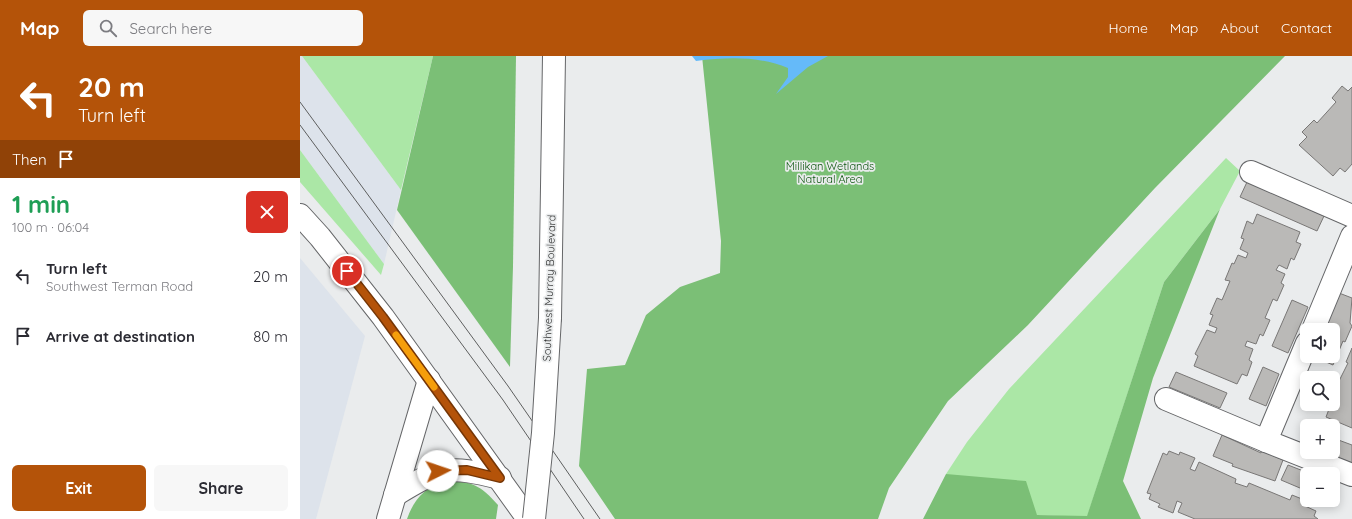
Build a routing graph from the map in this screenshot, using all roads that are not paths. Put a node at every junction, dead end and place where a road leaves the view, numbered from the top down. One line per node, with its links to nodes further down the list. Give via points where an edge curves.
1 (554, 56): 16 (street, Southwest Murray Boulevard, bridge, via 550,318 543,433)
2 (1251, 172): 4 (street)
3 (300, 215): 8 (street, via 383,317)
4 (1352, 216)
5 (1352, 236): 6 (street)
6 (1316, 323)
7 (1300, 361): 10 (street)
8 (429, 380): 12 (street); 13 (street)
9 (1166, 399): 10 (street)
10 (1266, 441): 11 (street)
11 (1352, 475)
12 (500, 478): 13 (street, via 467,470 438,471); 15 (street)
13 (395, 496): 14 (street)
14 (388, 519)
15 (528, 519)
16 (534, 519)

